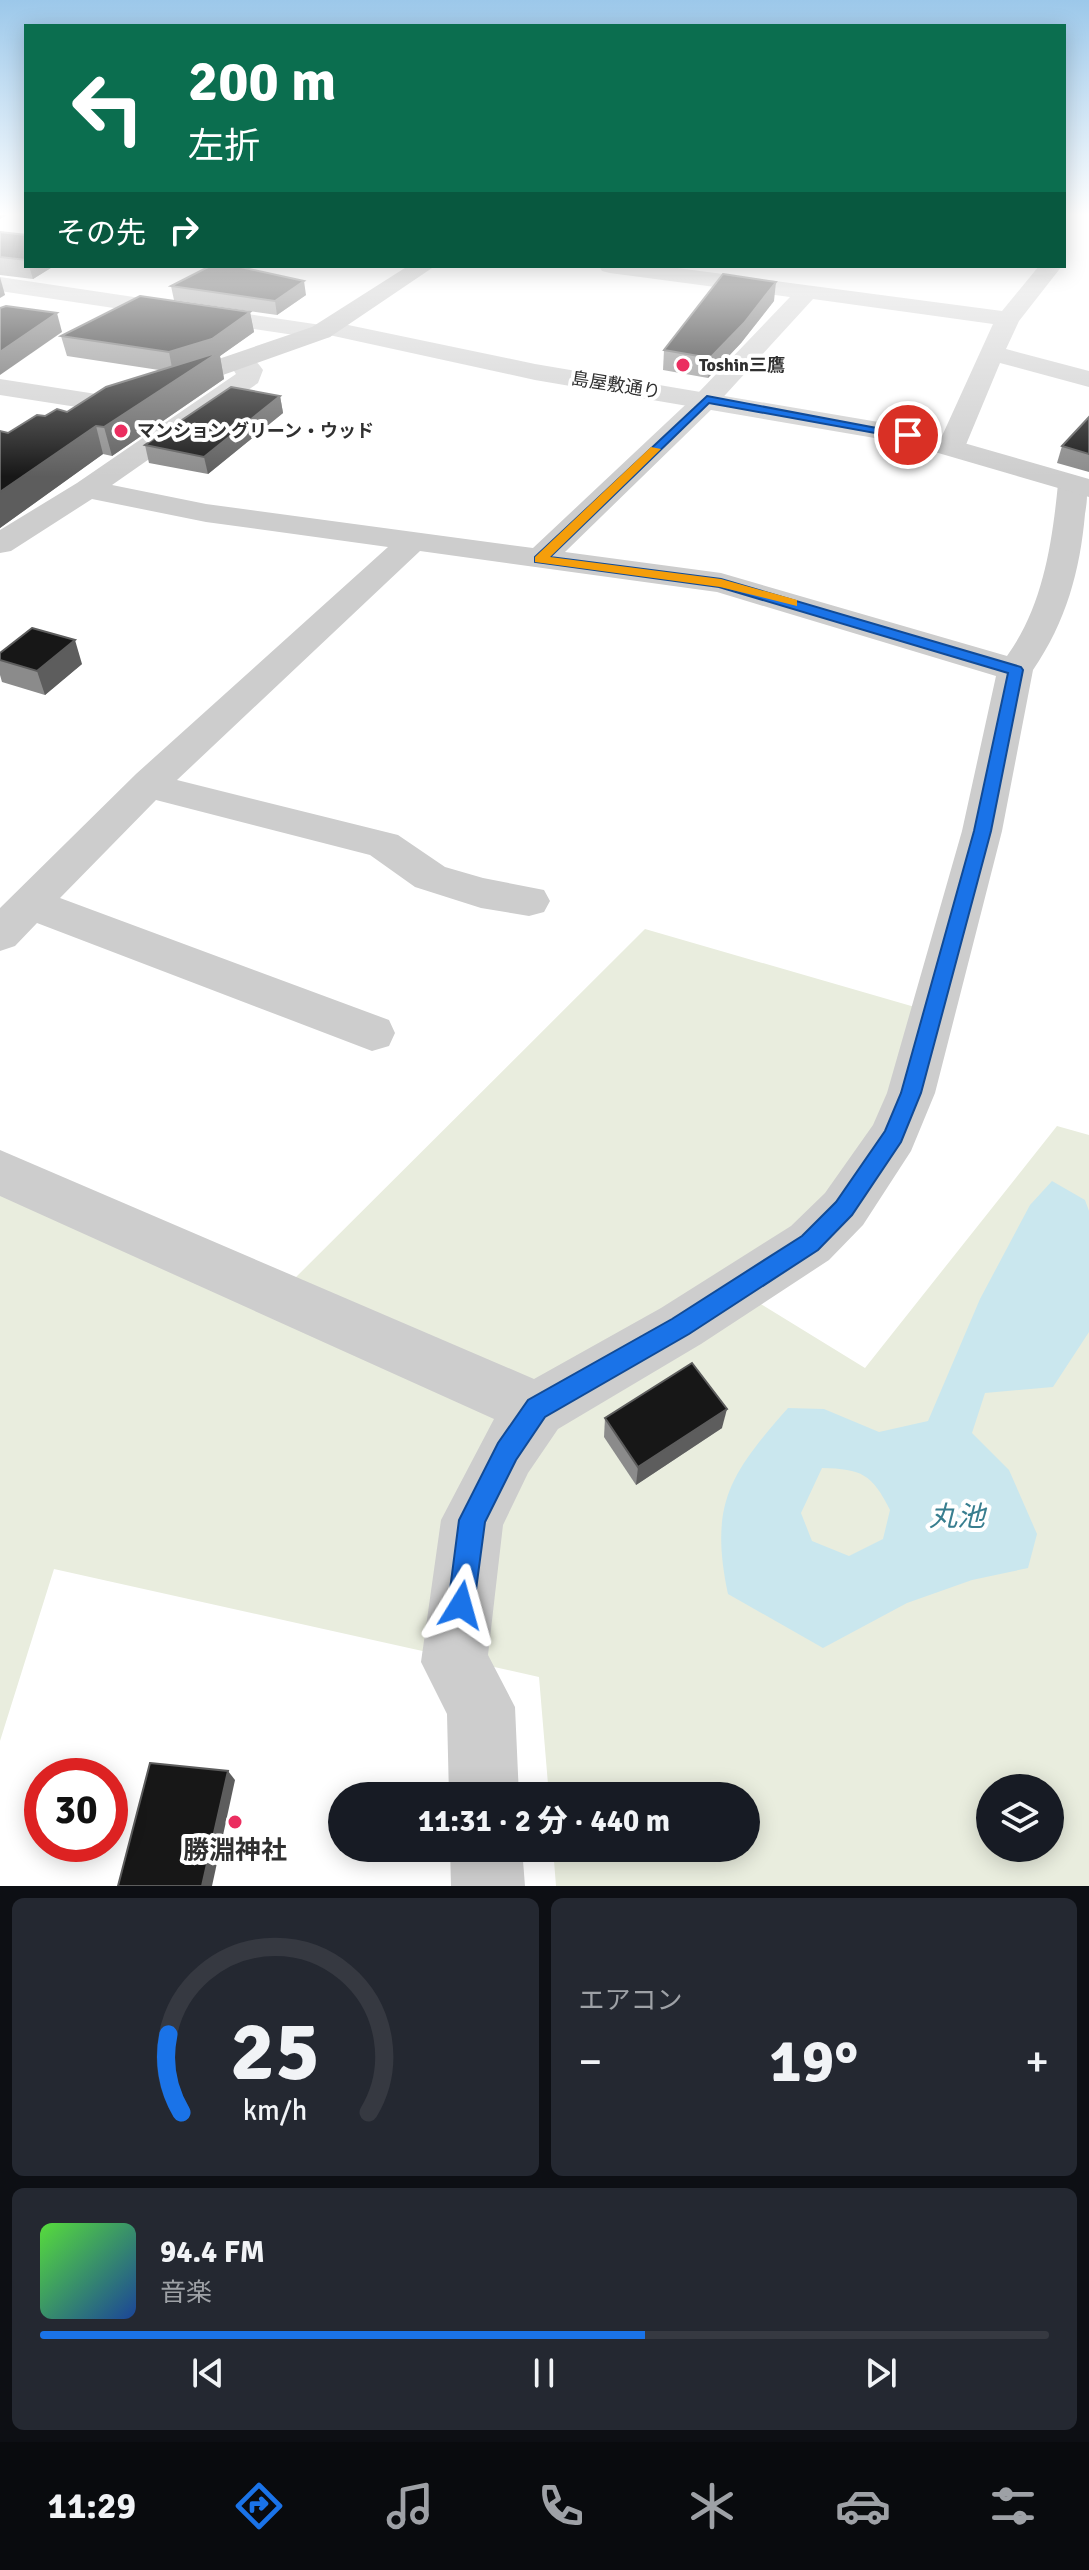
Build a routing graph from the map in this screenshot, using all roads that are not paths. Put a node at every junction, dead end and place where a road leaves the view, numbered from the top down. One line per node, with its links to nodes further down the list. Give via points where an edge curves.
1 (32, 301): 7 (street)
2 (120, 301): 9 (street, 島屋敷通り)
3 (370, 301): 9 (main road)
4 (807, 301): 14 (street)
5 (907, 301): 8 (street)
6 (1023, 301): 8 (street)
7 (12, 313)
8 (1008, 319): 10 (street)
9 (325, 330): 11 (main road); 14 (street, 島屋敷通り, via 535,372)
10 (994, 354): 12 (street); 17 (street)
11 (241, 362): 15 (main road); 19 (street, via 250,370 249,377)
12 (1089, 379)
13 (0, 387): 15 (street)
14 (707, 399): 17 (street, 島屋敷通り); 22 (street)
15 (109, 404): 16 (main road)
16 (54, 422)
17 (951, 447): 18 (street, 島屋敷通り)
18 (1081, 486): 23 (street, via 1063,571 1029,653)
19 (87, 489): 20 (street, via 206,513); 21 (street)
20 (411, 543): 22 (street); 24 (street)
21 (0, 544)
22 (540, 559): 23 (street, via 721,583)
23 (1015, 670): 29 (street, via 982,831 911,1093 893,1136 844,1209 810,1243)
24 (150, 786): 25 (street, via 384,845 430,877); 26 (street)
25 (529, 901)
26 (8, 926): 27 (street)
27 (372, 1033)
28 (0, 1172): 29 (street)
29 (537, 1409): 30 (street, via 507,1452 472,1520 454,1662 481,1707)
30 (484, 1782)
31 (487, 1862): 32 (street)
32 (488, 1886)

